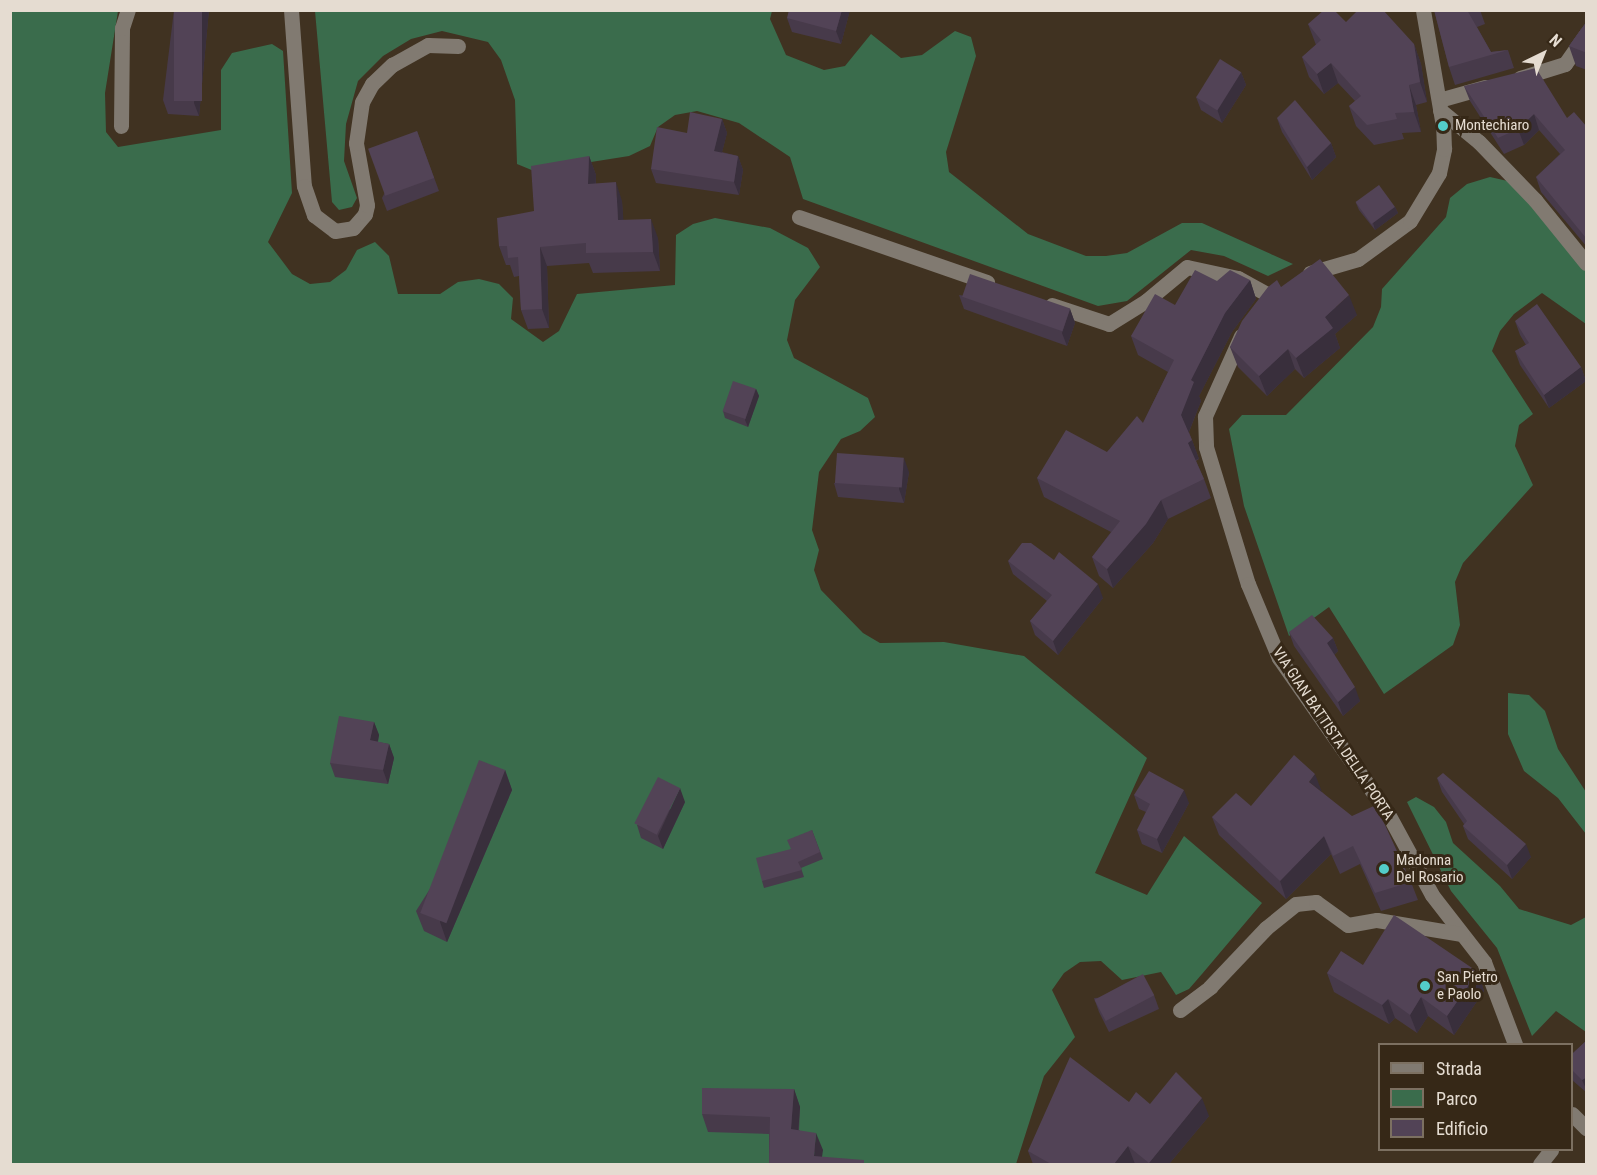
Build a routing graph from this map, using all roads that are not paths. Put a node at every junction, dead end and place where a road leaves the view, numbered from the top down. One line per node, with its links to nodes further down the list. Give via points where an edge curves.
1 (128, 10): 7 (street, via 122,28)
2 (291, 10): 5 (street, via 304,186 314,215 335,231 353,228 365,214 367,205 356,143 362,102 372,84 392,65 428,45)
3 (1423, 10): 6 (street, VIA GIAN BATTISTA DELLA PORTA)
4 (1587, 34): 6 (street, via 1565,64)
5 (458, 46)
6 (1440, 105): 9 (street, via 1535,200); 11 (street, VIA GIAN BATTISTA DELLA PORTA, via 1444,149 1439,172 1410,221 1358,259 1291,281)
7 (121, 126)
8 (799, 217): 10 (street)
9 (1587, 263)
10 (998, 286)
11 (1271, 296): 12 (street, via 1238,278 1187,267 1146,301 1109,324); 13 (street, VIA GIAN BATTISTA DELLA PORTA, via 1241,336 1205,416 1206,447 1245,573 1279,658 1387,812 1432,895)
12 (1031, 298)
13 (1462, 934): 14 (street, via 1377,921 1348,926 1316,902 1296,904 1266,928 1210,987); 15 (street, VIA GIAN BATTISTA DELLA PORTA, via 1484,962)
14 (1180, 1010)
15 (1515, 1043)
16 (1573, 1118): 17 (street)
17 (1587, 1128)
18 (1549, 1151): 19 (street)
19 (1539, 1164)

